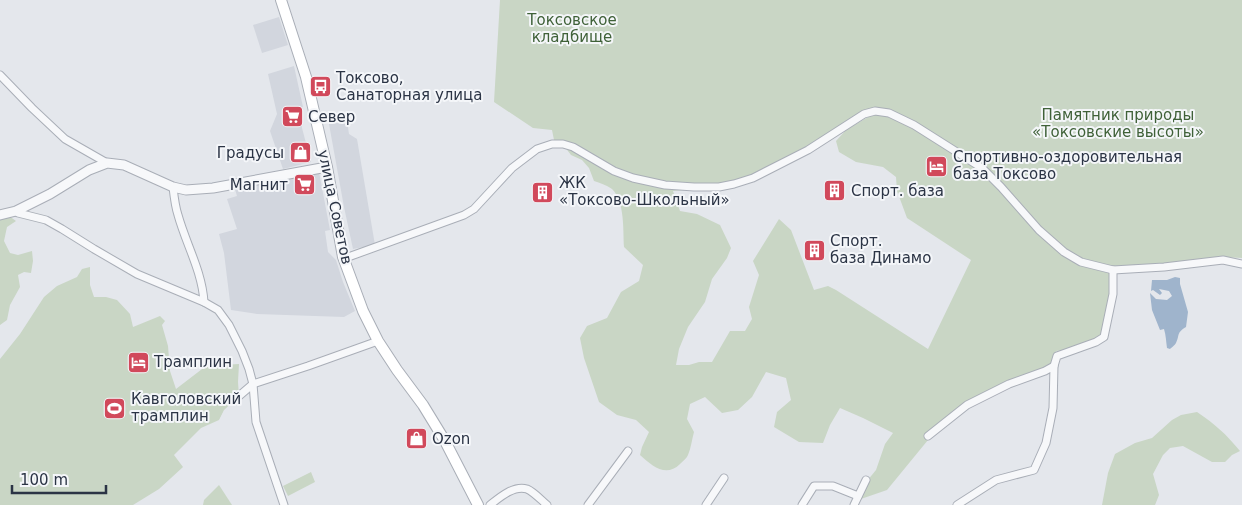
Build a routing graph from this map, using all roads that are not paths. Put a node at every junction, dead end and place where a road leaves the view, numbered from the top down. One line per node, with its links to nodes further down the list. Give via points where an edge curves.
1 (281, 0): 4 (main road, улица Советов, via 306,77)
2 (0, 75): 3 (street, via 64,139)
3 (107, 163): 5 (street, via 124,165); 6 (street)
4 (326, 167): 5 (street, via 213,188); 8 (main road, улица Советов)
5 (172, 188): 11 (street)
6 (16, 211): 7 (street); 11 (street, via 46,220 137,274)
7 (0, 214)
8 (343, 257): 10 (street, via 464,216 512,168 537,149 552,144 573,147 614,171 633,178 684,187 719,187 762,173 808,150 864,114 875,112 889,113 914,125 982,168 1038,230 1064,252 1081,262); 12 (main road, улица Советов, via 362,311)
9 (1242, 264): 10 (street, via 1223,260)
10 (1113, 270): 13 (street, via 1113,294 1104,337 1057,356)
11 (204, 302): 14 (street, via 218,310 229,325)
12 (378, 341): 14 (street); 22 (main road, улица Советов, via 432,419)
13 (1054, 366): 16 (street, via 967,405); 29 (street, via 1053,408 1046,443 1034,470 996,480)
14 (253, 384): 15 (street); 21 (street, via 256,422)
15 (238, 396)
16 (928, 436)
17 (628, 451): 25 (street)
18 (724, 478): 26 (street)
19 (866, 480): 20 (street)
20 (858, 496): 27 (street, via 833,486 814,486); 28 (street)
21 (284, 505)
22 (478, 505)
23 (490, 505): 24 (street, via 519,488 528,490)
24 (546, 505)
25 (588, 505)
26 (706, 505)
27 (802, 505)
28 (854, 505)
29 (957, 505)

